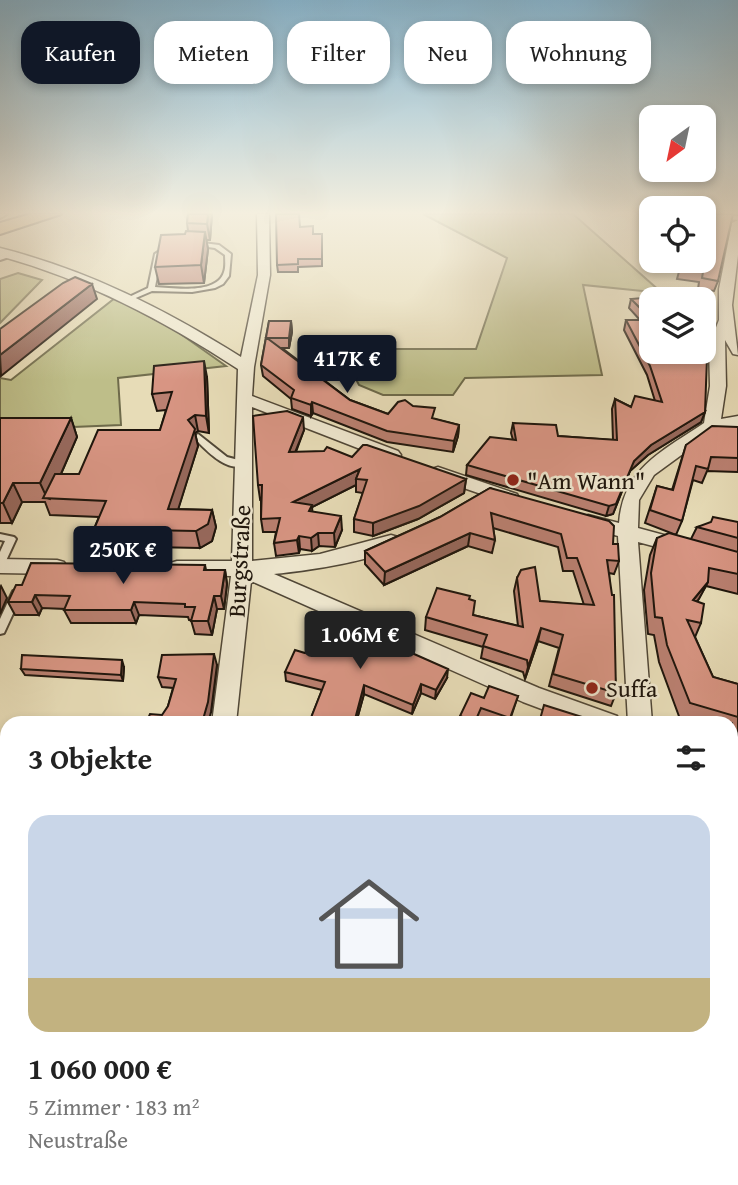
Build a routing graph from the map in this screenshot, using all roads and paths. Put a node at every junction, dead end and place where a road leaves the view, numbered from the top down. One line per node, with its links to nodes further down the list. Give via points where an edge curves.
1 (61, 269): 7 (street)
2 (155, 269): 6 (lane)
3 (227, 269): 6 (lane, via 213,287)
4 (264, 269): 10 (street)
5 (733, 285): 8 (street)
6 (151, 289): 7 (lane)
7 (129, 299): 10 (street, via 180,325)
8 (724, 323): 9 (street); 13 (street, via 716,345 718,386)
9 (738, 351)
10 (246, 368): 11 (street, Burgstraße)
11 (244, 398): 15 (street, Burgstraße); 16 (street)
12 (738, 421): 13 (street)
13 (707, 428): 20 (street, via 643,477 630,500)
14 (198, 437): 15 (lane, via 223,460)
15 (243, 464): 27 (street, Burgstraße)
16 (484, 491): 17 (street); 18 (street)
17 (523, 502)
18 (466, 504)
19 (576, 517): 20 (street)
20 (628, 532): 23 (street); 32 (street)
21 (408, 536): 27 (street, via 355,556)
22 (0, 537): 24 (lane, via 11,539)
23 (738, 562)
24 (0, 565): 28 (street)
25 (84, 567): 28 (street)
26 (150, 568): 27 (street)
27 (242, 569): 30 (street, Burgstraße); 31 (street)
28 (26, 577): 29 (lane)
29 (0, 630)
30 (225, 716)
31 (589, 716)
32 (640, 716)

